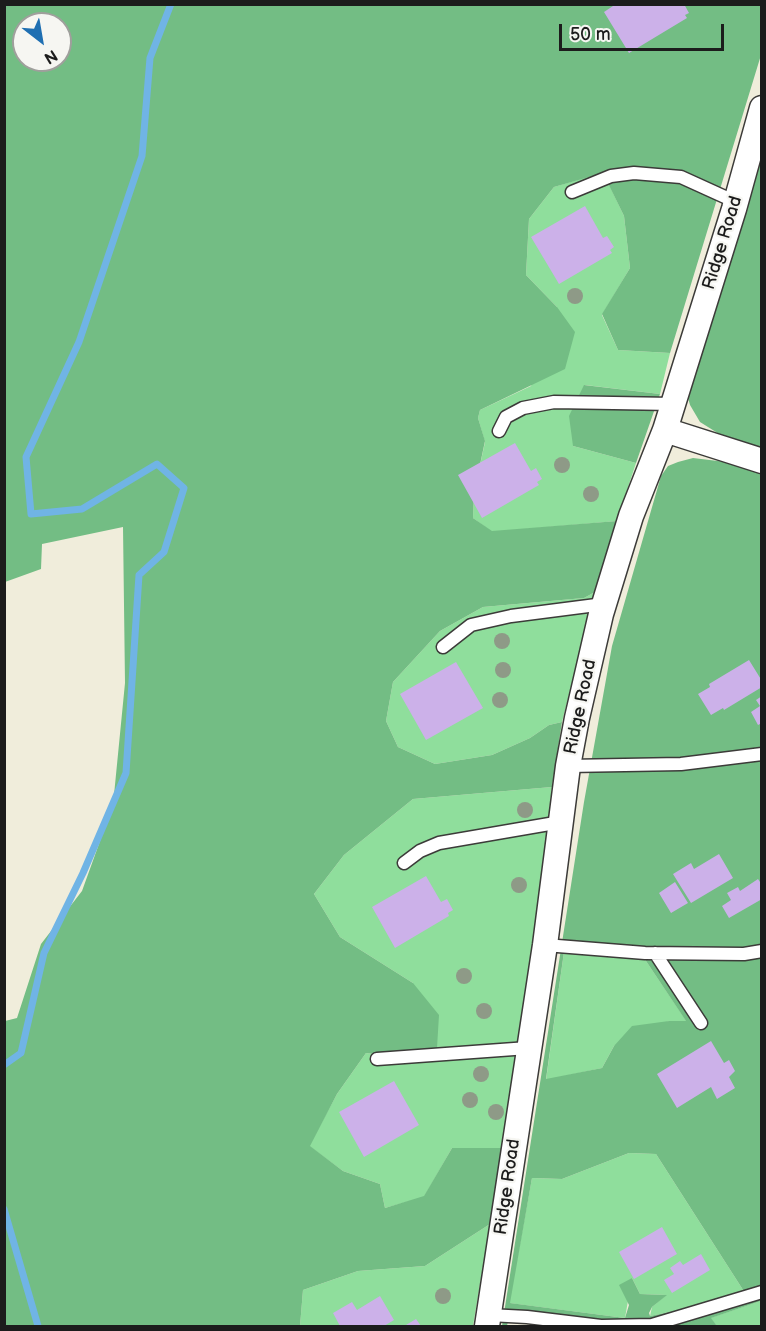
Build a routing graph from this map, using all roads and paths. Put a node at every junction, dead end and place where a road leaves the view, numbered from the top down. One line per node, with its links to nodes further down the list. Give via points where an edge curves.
1 (762, 108): 3 (street, Ridge Road)
2 (572, 192): 3 (lane, via 611,176 634,173 681,177)
3 (736, 202): 4 (street, Ridge Road)
4 (673, 404): 5 (street, Ridge Road); 6 (lane, via 554,402 524,408 506,417)
5 (665, 430): 7 (street); 8 (street, Ridge Road, via 631,516)
6 (499, 431)
7 (762, 461)
8 (604, 604): 9 (lane, via 511,616 471,626); 11 (street, Ridge Road)
9 (443, 647)
10 (762, 754): 11 (lane, via 681,764)
11 (568, 766): 12 (street, Ridge Road)
12 (561, 822): 13 (lane, via 440,843); 14 (street, Ridge Road)
13 (404, 863)
14 (545, 945): 16 (lane); 18 (street, Ridge Road)
15 (762, 951): 16 (lane)
16 (655, 954): 17 (lane)
17 (701, 1023)
18 (528, 1048): 19 (lane); 21 (street, Ridge Road)
19 (377, 1059)
20 (762, 1292): 21 (lane, via 652,1325 601,1326 527,1317)
21 (488, 1321)

